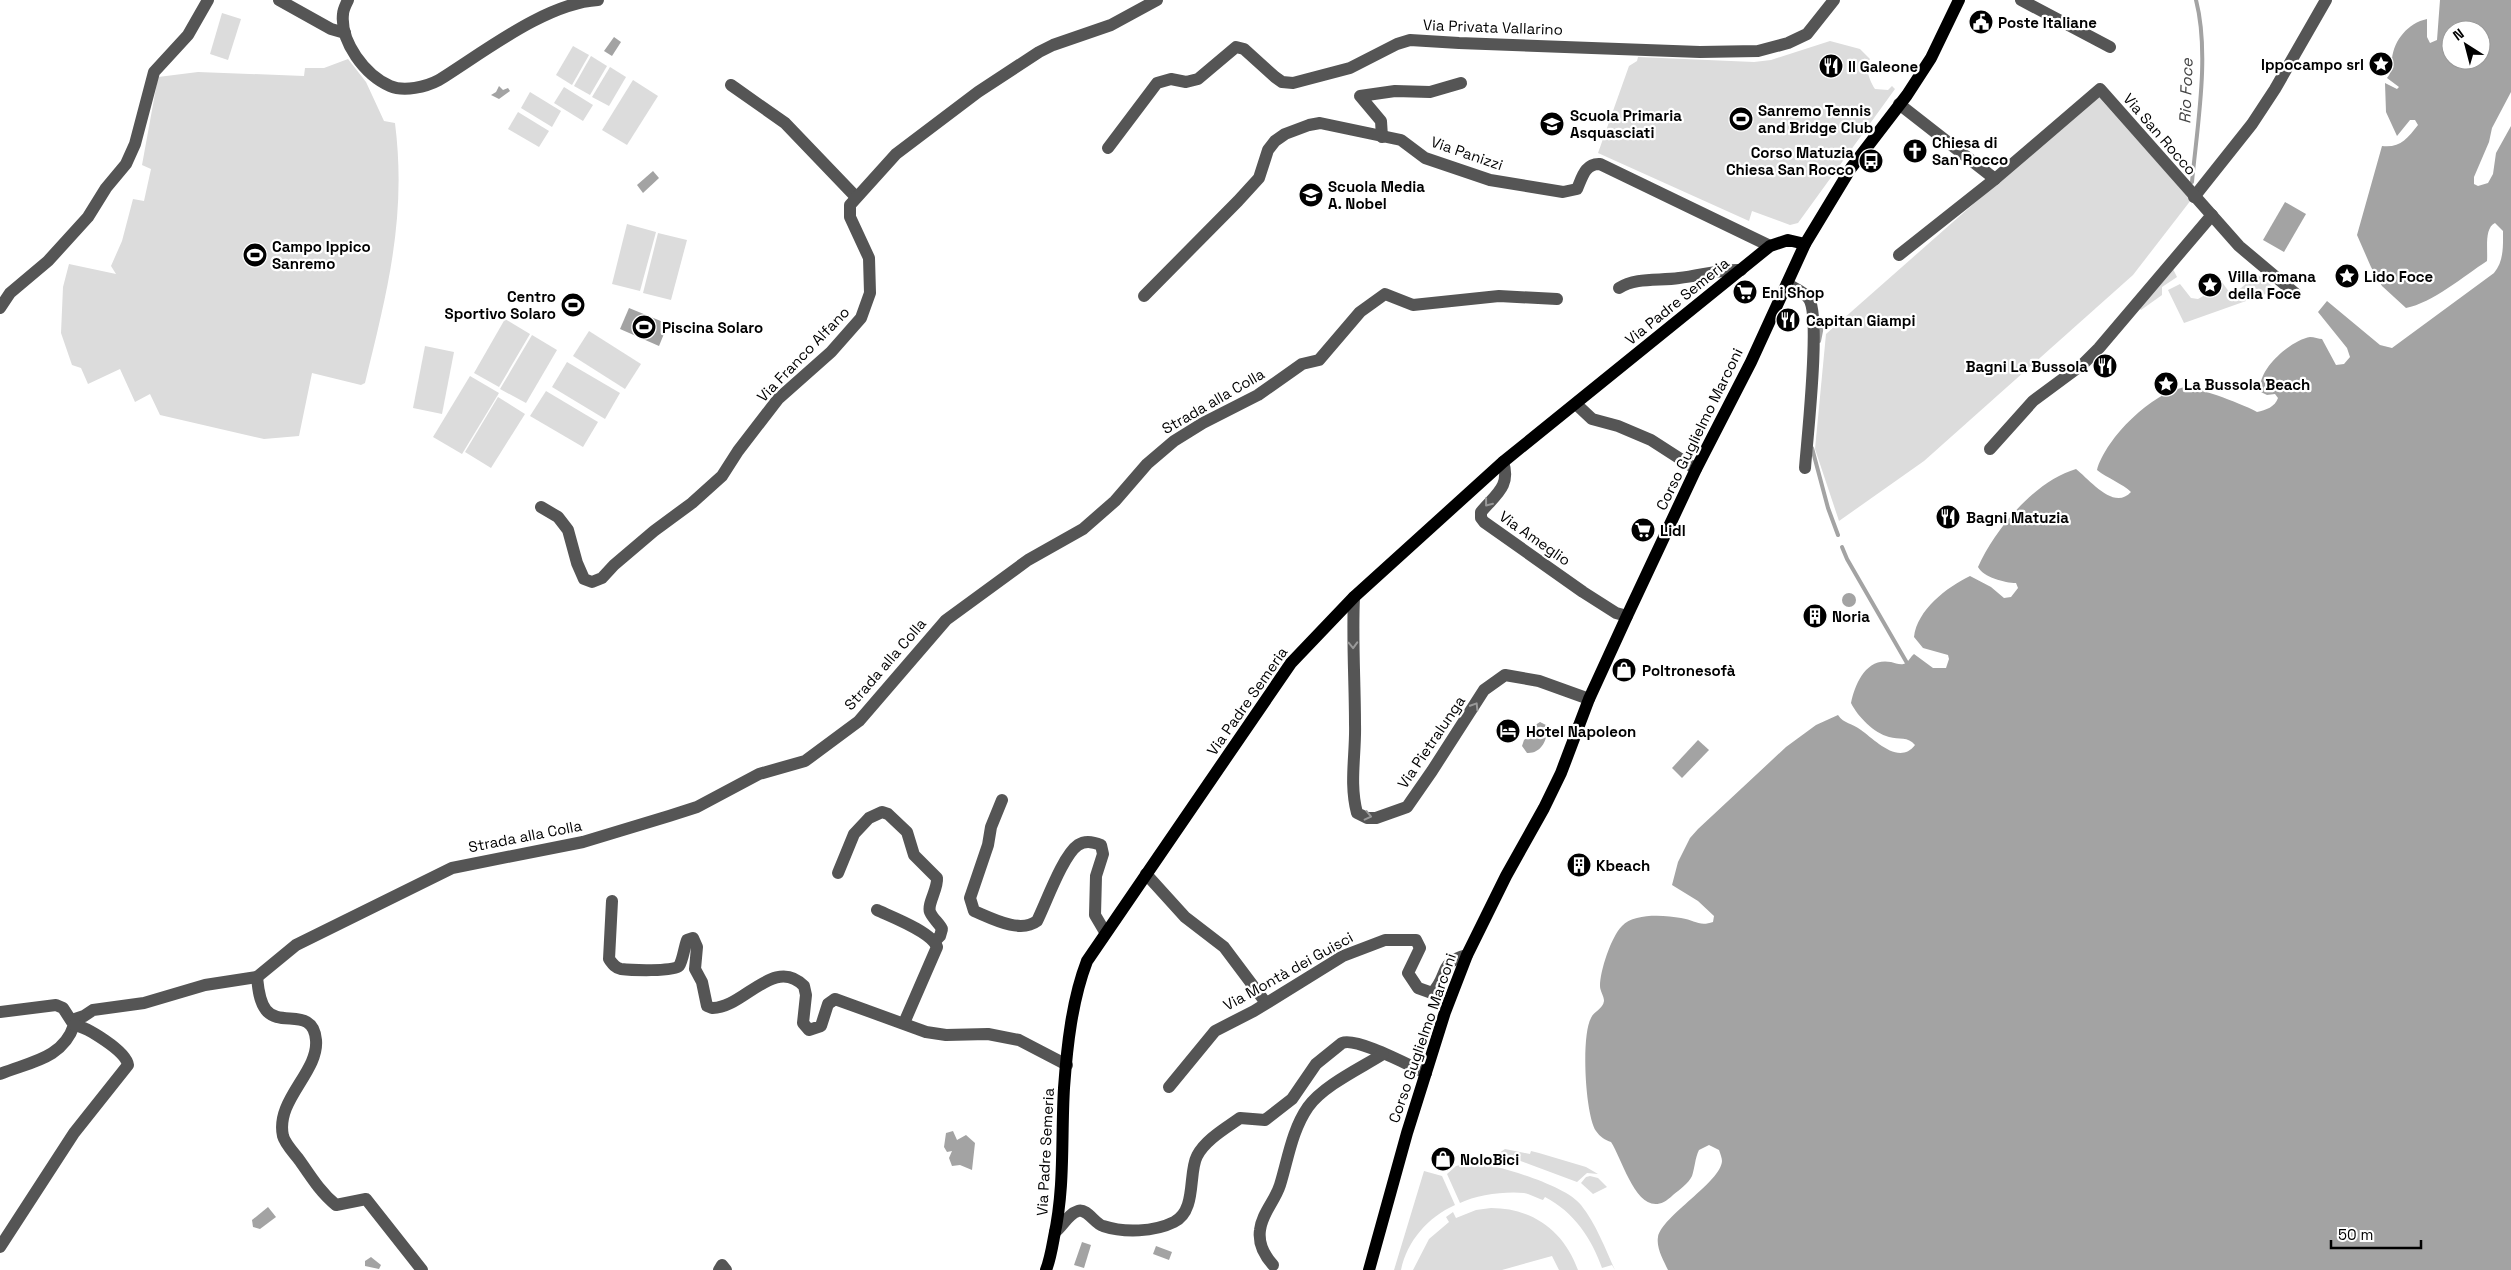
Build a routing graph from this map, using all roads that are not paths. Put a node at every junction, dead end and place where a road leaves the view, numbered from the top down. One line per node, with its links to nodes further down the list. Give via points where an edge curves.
1 (208, 0): 30 (street, via 188,35 154,72 135,144 126,164 88,217 48,261 10,294)
2 (279, 0): 10 (street)
3 (348, 0): 10 (street, via 342,14)
4 (598, 0): 10 (street, via 568,5 536,19 439,80 412,88 391,86 370,73)
5 (1157, 0): 18 (street, via 1111,25 1053,45 1019,65 927,129 896,154)
6 (1834, 0): 16 (street, Via Privata Vallarino, via 1807,34 1758,51 1700,52 1421,40 1398,44 1350,68 1293,83 1282,82 1241,47 1236,47 1198,80 1171,79 1157,83)
7 (1959, 0): 14 (main road, Corso Guglielmo Marconi, via 1930,58)
8 (2021, 0): 11 (street)
9 (2326, 0): 19 (street, via 2276,89)
10 (345, 33)
11 (2110, 47)
12 (1461, 83): 15 (street, via 1430,92 1395,91 1360,96 1381,121)
13 (731, 85): 18 (street, via 784,122)
14 (1900, 104): 17 (street); 21 (main road, Corso Guglielmo Marconi, via 1852,168)
15 (1382, 137): 22 (street, Via Panizzi, via 1401,140 1425,158 1490,180 1563,192 1576,189 1587,167 1593,163 1600,164); 28 (street, Via Panizzi, via 1320,123 1285,134 1268,150 1259,178)
16 (1108, 148)
17 (1995, 179): 19 (street, Via San Rocco, via 2100,90); 23 (street, Via San Rocco)
18 (855, 196): 36 (street, Via Franco Alfano, via 850,205 850,217 869,258 870,293 862,318 831,352 778,398 722,476 614,564 602,578 592,582 584,579 576,562 568,530 558,518)
19 (2194, 197): 20 (street, Via San Rocco)
20 (2212, 216): 27 (street, Via San Rocco, via 2239,246); 32 (street, via 2099,348 2033,401)
21 (1805, 244): 22 (main road, Via Padre Semeria, via 1788,240); 25 (main road, Corso Guglielmo Marconi)
22 (1770, 246): 24 (main road, Via Padre Semeria)
23 (1899, 255)
24 (1741, 270): 26 (street, via 1725,269 1680,278 1633,282); 31 (main road, Via Padre Semeria)
25 (1787, 284): 34 (street, via 1808,297 1813,321); 35 (main road, Corso Guglielmo Marconi)
26 (1619, 288)
27 (2296, 294)
28 (1144, 296)
29 (1558, 299): 48 (street, Strada alla Colla, via 1498,296 1413,305 1385,294 1377,298 1360,312 1319,360 1302,364 1258,395 1174,441 1083,529 1028,560 946,620 859,721 805,761 759,774 697,806 669,816 583,842 452,868 296,945)
30 (0, 308)
31 (1576, 404): 33 (main road, Via Padre Semeria); 35 (street, via 1592,419 1651,440)
32 (1990, 449)
33 (1504, 462): 37 (main road, Via Padre Semeria); 38 (street, Via Ameglio, one-way to 38, via 1506,483 1481,512 1481,518 1611,610)
34 (1805, 468)
35 (1696, 469): 38 (main road, Corso Guglielmo Marconi)
36 (541, 507)
37 (1354, 597): 39 (street, Via Pietralunga, one-way to 39, via 1352,638 1356,725 1352,783 1357,813 1367,818 1387,816 1407,807 1484,690 1505,675 1539,682); 42 (main road, Via Padre Semeria, via 1291,663)
38 (1627, 616): 39 (main road, Corso Guglielmo Marconi)
39 (1589, 700): 47 (main road, Corso Guglielmo Marconi, via 1561,773)
40 (1002, 800): 45 (street, via 970,898 974,911 1018,926 1032,925 1037,921 1068,855 1081,843 1095,842 1101,845 1103,854 1096,876 1095,915)
41 (838, 873): 46 (street, via 854,834 875,814 888,814 907,832 915,858 937,878 930,907 942,929)
42 (1146, 874): 45 (main road, Via Padre Semeria); 49 (street, via 1185,917 1224,947)
43 (612, 901): 52 (street, via 609,959 612,964 621,969 675,969 679,966 687,940 693,938 697,947 695,969 708,1006 712,1008 733,1004 772,978 781,976 797,980 804,986 803,1023 809,1030 821,1026 828,1004 835,999)
44 (877, 910): 46 (street)
45 (1105, 932): 54 (main road, Via Padre Semeria, via 1087,961 1079,982)
46 (935, 941): 52 (street, via 937,947)
47 (1467, 955): 49 (street, Via Montà dei Guisci, via 1454,958 1446,965 1437,989 1429,993 1418,988 1408,973 1420,948 1416,940 1385,940 1368,944); 55 (main road, Corso Guglielmo Marconi)
48 (257, 977): 51 (street, via 205,985 144,1003 93,1010); 61 (street, via 266,1010 276,1016 306,1020 314,1029 313,1057 290,1100 283,1121 284,1137 325,1196 336,1205 366,1199)
49 (1266, 1003): 57 (street, Via Montà dei Guisci, via 1214,1031)
50 (0, 1012): 51 (street, via 56,1005 63,1008)
51 (73, 1023): 56 (street, via 69,1039 56,1052); 59 (street, via 117,1049 128,1065 74,1133)
52 (904, 1023): 54 (street, via 926,1032 946,1035 988,1034 1019,1040)
53 (1383, 1054): 55 (street); 58 (street, via 1347,1041 1342,1043 1316,1064 1292,1099 1265,1120 1240,1118 1215,1137 1202,1148 1196,1159 1188,1204 1183,1215 1174,1222 1156,1229 1130,1230 1106,1227 1081,1211 1072,1215); 60 (street, via 1315,1099 1306,1112 1260,1231 1262,1250)
54 (1067, 1065): 58 (main road, Via Padre Semeria, via 1062,1191)
55 (1426, 1073): 65 (main road, Corso Guglielmo Marconi)
56 (0, 1074)
57 (1168, 1087)
58 (1055, 1232): 64 (main road, Via Padre Semeria)
59 (0, 1247)
60 (1272, 1265)
61 (422, 1270)
62 (719, 1270): 63 (street, via 722,1265)
63 (726, 1270)
64 (1046, 1270)
65 (1369, 1270)

